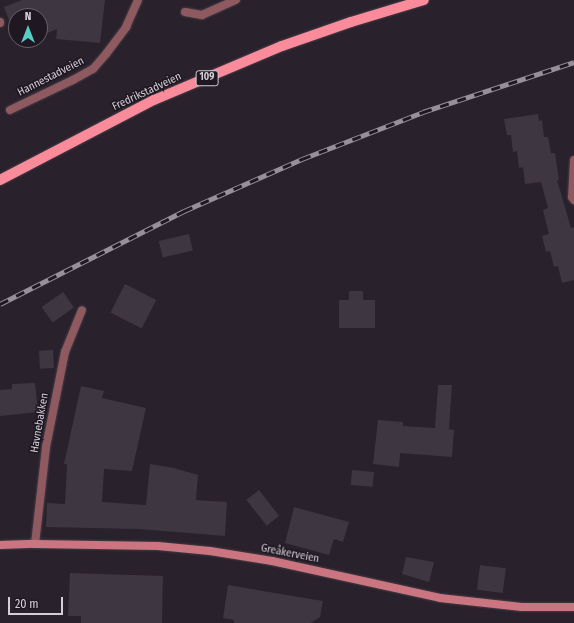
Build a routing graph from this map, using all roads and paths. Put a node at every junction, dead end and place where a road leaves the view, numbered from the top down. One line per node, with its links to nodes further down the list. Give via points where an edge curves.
1 (138, 0): 5 (street, Hannestadveien, via 126,27 93,69)
2 (236, 0): 4 (street, via 202,15)
3 (424, 0): 7 (main road, Fredrikstadveien / 109, via 282,46 154,100)
4 (185, 12)
5 (10, 110)
6 (574, 160): 8 (street)
7 (0, 180)
8 (574, 200)
9 (82, 310): 10 (street, Havnebakken, via 65,352 46,447)
10 (34, 544): 11 (main road, Greåkerveien); 12 (main road, Greåkerveien, via 158,546 210,551 272,561 440,598 522,607)
11 (0, 545)
12 (574, 607)

